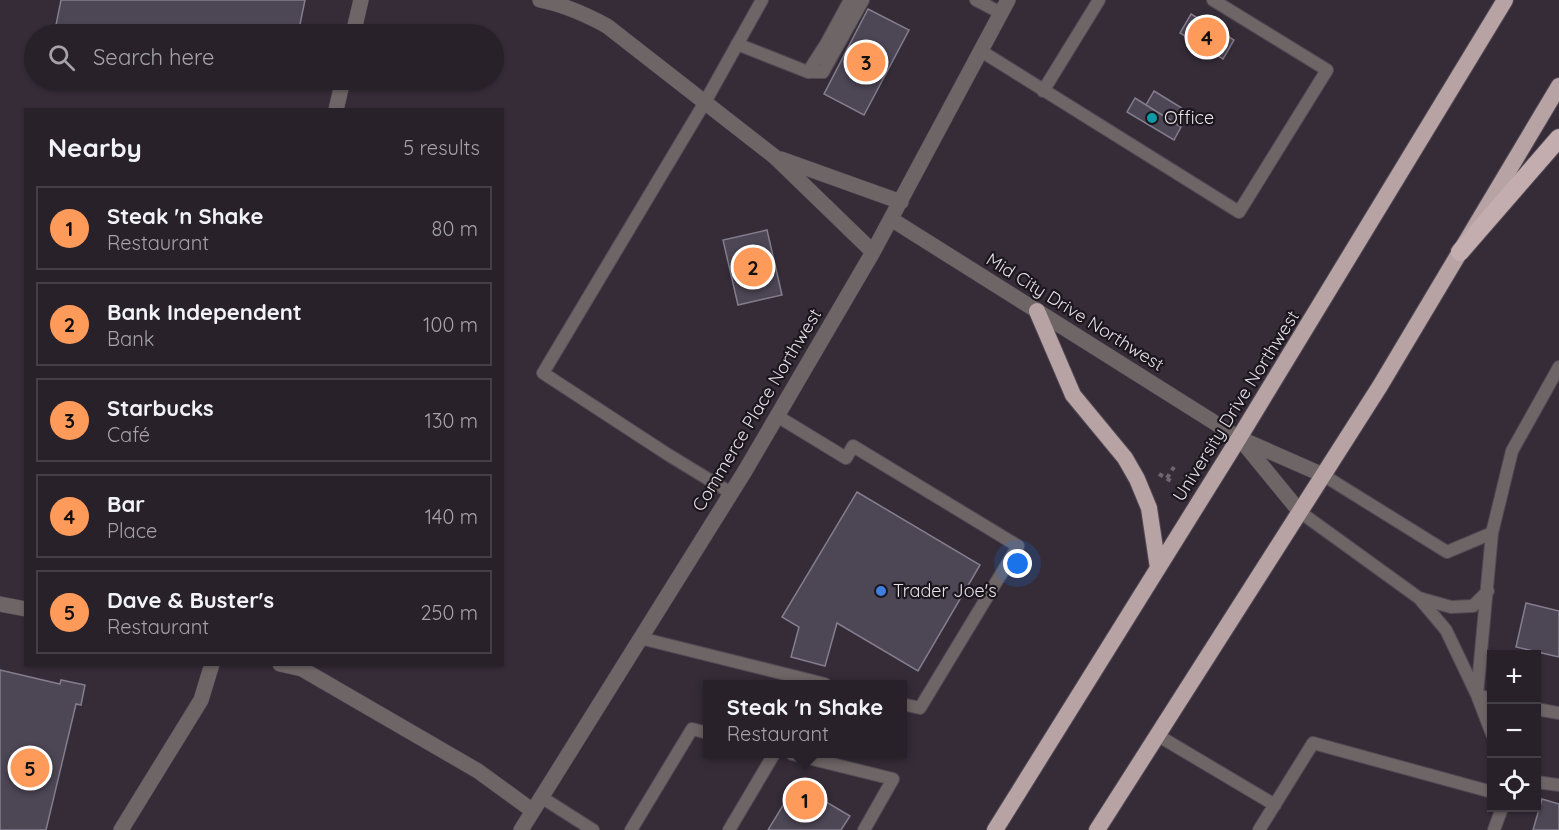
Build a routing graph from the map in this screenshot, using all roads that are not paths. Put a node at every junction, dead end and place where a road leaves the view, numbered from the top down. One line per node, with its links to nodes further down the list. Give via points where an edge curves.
1 (361, 0): 11 (street)
2 (540, 0): 18 (street, via 582,12 607,26)
3 (762, 0): 12 (lane)
4 (850, 0): 14 (lane)
5 (863, 0): 14 (lane, via 823,72)
6 (976, 0): 10 (lane)
7 (1099, 0): 17 (lane)
8 (1213, 0): 17 (lane, via 1327,70 1239,212)
9 (1505, 0): 29 (highway, University Drive Northwest)
10 (1004, 6): 13 (street, Commerce Place Northwest)
11 (355, 24)
12 (737, 45): 14 (lane); 18 (lane)
13 (981, 51): 17 (lane); 22 (street, Commerce Place Northwest)
14 (808, 72)
15 (1559, 86): 25 (highway)
16 (341, 90): 19 (street)
17 (1043, 91)
18 (705, 102): 21 (street); 31 (lane, via 543,373)
19 (336, 108)
20 (1559, 138): 25 (highway)
21 (775, 157): 22 (street); 24 (street)
22 (901, 202): 23 (street, Commerce Place Northwest)
23 (891, 219): 24 (street, Commerce Place Northwest); 26 (street, Mid City Drive Northwest)
24 (873, 252): 28 (street, Commerce Place Northwest)
25 (1460, 252): 30 (highway)
26 (1037, 311): 29 (street, Mid City Drive Northwest); 34 (highway, via 1073,395 1125,458 1137,479 1149,508)
27 (1559, 367): 33 (lane, via 1512,451)
28 (777, 416): 31 (street, Commerce Place Northwest); 45 (lane, via 846,458 854,446 1018,546 920,708)
29 (1239, 438): 30 (street); 32 (street); 34 (highway, University Drive Northwest)
30 (1323, 476): 32 (highway); 33 (lane, via 1447,552)
31 (731, 493): 39 (street, Commerce Place Northwest)
32 (1300, 512): 36 (lane); 50 (highway)
33 (1492, 534): 35 (lane)
34 (1158, 568): 66 (highway, University Drive Northwest)
35 (1488, 591): 36 (lane, via 1473,606 1451,607); 43 (lane)
36 (1419, 598): 43 (lane, via 1446,630)
37 (0, 604): 38 (street)
38 (24, 609)
39 (640, 638): 42 (lane); 56 (street, Commerce Place Northwest)
40 (211, 666): 60 (street, via 201,700)
41 (289, 666): 58 (street, via 302,669 478,771)
42 (809, 680)
43 (1477, 695): 44 (lane); 48 (lane)
44 (1487, 698)
45 (907, 705)
46 (1541, 710): 47 (lane)
47 (1559, 713)
48 (1487, 723)
49 (703, 732): 63 (lane, via 692,729)
50 (1157, 735): 57 (lane); 67 (highway)
51 (771, 758): 64 (lane)
52 (811, 758): 65 (lane, via 893,779)
53 (1541, 783): 54 (lane)
54 (1559, 785)
55 (1487, 791): 57 (lane, via 1313,743)
56 (541, 797): 58 (street, Commerce Place Northwest); 62 (lane)
57 (1275, 805): 68 (lane)
58 (533, 811): 61 (street, Commerce Place Northwest)
59 (1500, 812): 69 (lane)
60 (121, 830)
61 (521, 830)
62 (593, 830)
63 (631, 830)
64 (729, 830)
65 (864, 830)
66 (995, 830)
67 (1097, 830)
68 (1259, 830)
69 (1494, 830)

